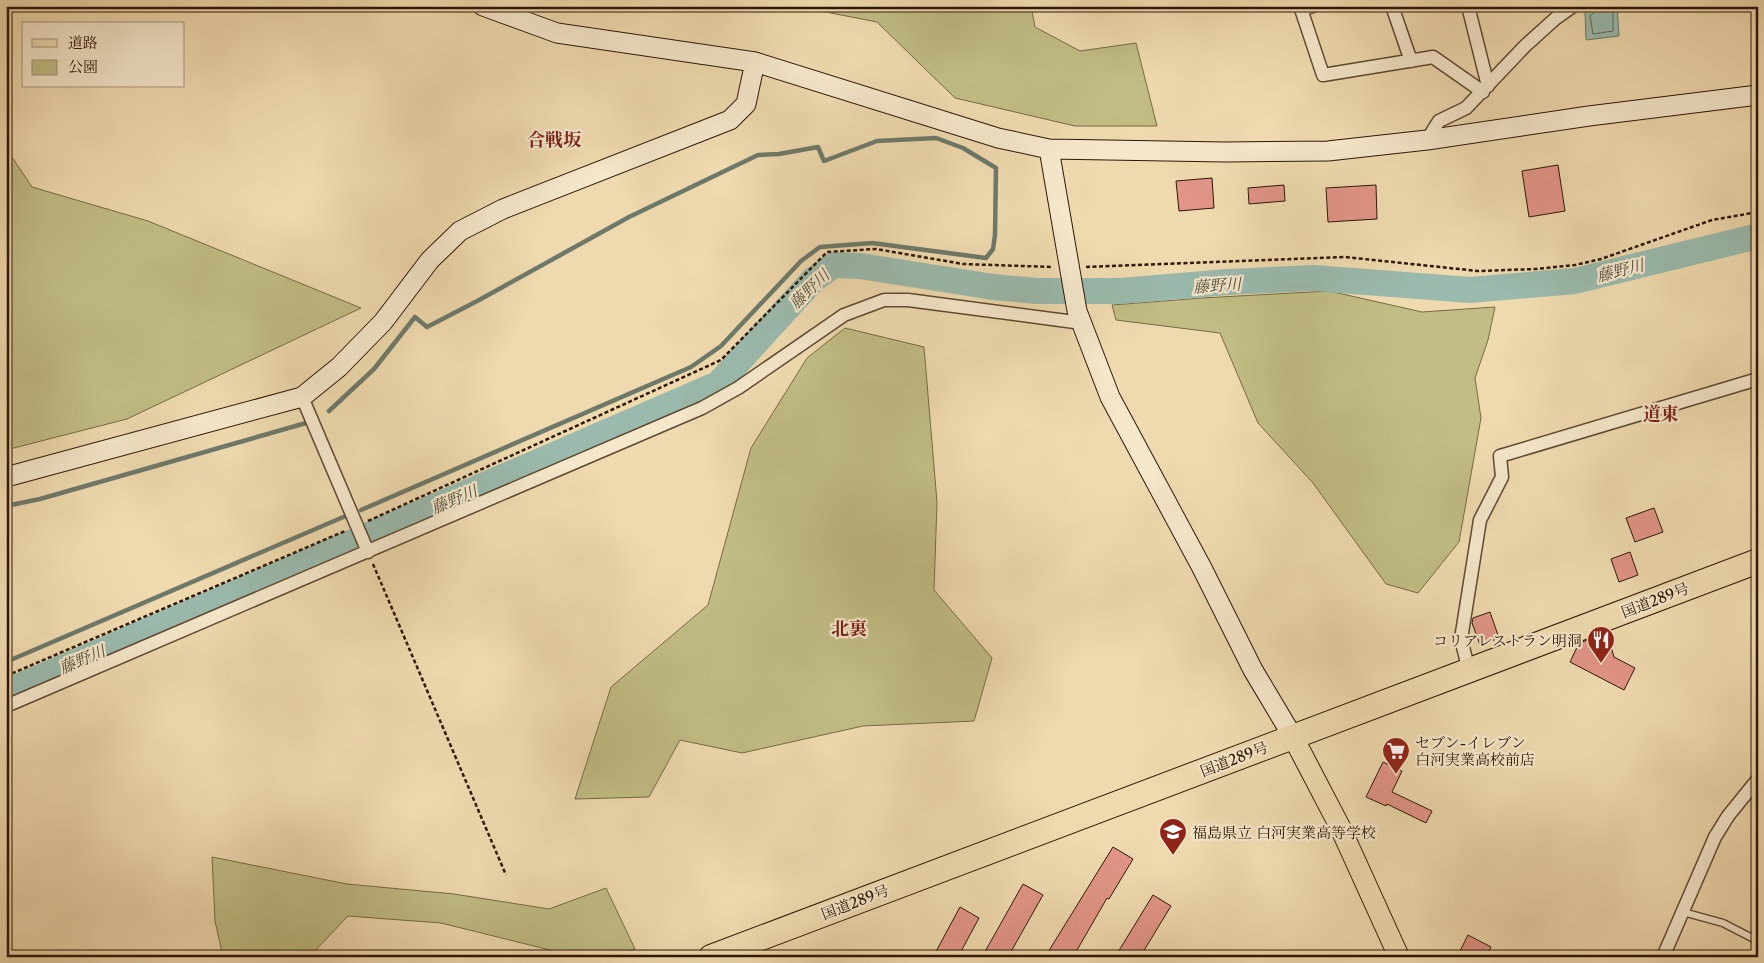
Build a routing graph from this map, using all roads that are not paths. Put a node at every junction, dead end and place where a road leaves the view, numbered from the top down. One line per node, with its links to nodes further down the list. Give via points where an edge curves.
1 (483, 6): 7 (street, via 557,34)
2 (1392, 6): 6 (street)
3 (1468, 6): 8 (street)
4 (1573, 6): 8 (street, via 1525,46)
5 (1304, 8): 6 (street, via 1323,75)
6 (1411, 61): 8 (street, via 1433,57)
7 (755, 62): 11 (street, via 998,138); 14 (street, via 746,104 730,120 503,209 460,231 430,260 383,322 339,367)
8 (1485, 89): 10 (street, via 1466,108 1439,121)
9 (1758, 95): 10 (street)
10 (1427, 140): 11 (street, via 1328,151)
11 (1049, 149): 12 (street)
12 (1079, 317): 16 (street, via 908,300 870,303 844,314 738,388 702,408); 20 (street, via 1110,397 1202,568 1252,670)
13 (1758, 379): 18 (street, via 1500,456 1502,477 1480,520 1461,639)
14 (302, 396): 15 (street); 16 (street)
15 (6, 477)
16 (368, 552): 19 (street)
17 (1758, 561): 18 (highway, 国道289号)
18 (1468, 672): 20 (highway, 国道289号)
19 (6, 706)
20 (1293, 737): 24 (highway, 国道289号); 25 (main road, via 1340,827)
21 (1758, 779): 22 (street, via 1715,837)
22 (1683, 912): 23 (lane, via 1723,923); 26 (street)
23 (1758, 941)
24 (711, 957)
25 (1399, 957)
26 (1663, 957)

